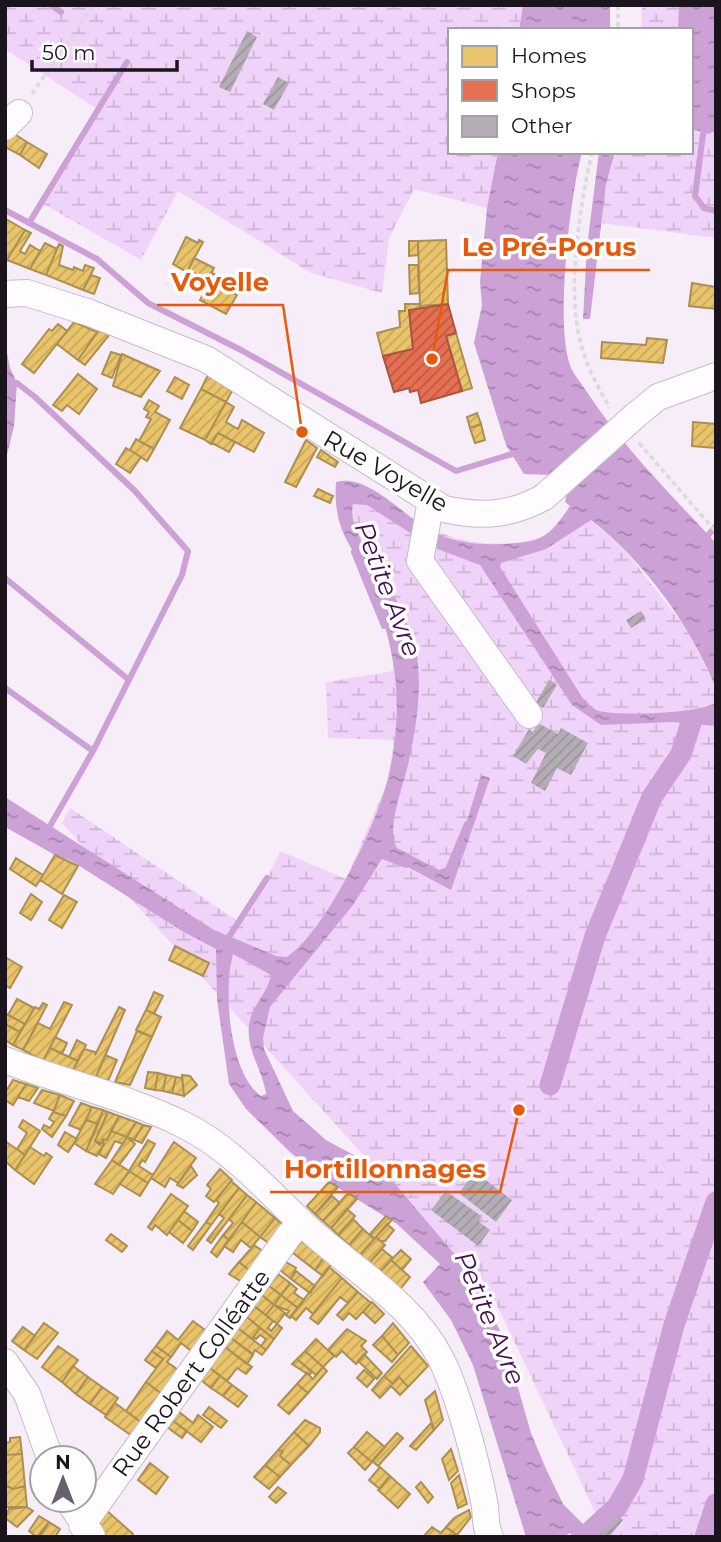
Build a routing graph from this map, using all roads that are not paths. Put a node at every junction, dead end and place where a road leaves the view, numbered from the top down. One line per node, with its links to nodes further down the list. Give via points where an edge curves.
1 (5, 294): 3 (street, Rue Voyelle, via 27,293 90,313 206,359)
2 (716, 376): 3 (street, Rue Voyelle, bridge, via 658,397 544,497 510,513)
3 (428, 511): 4 (street, via 420,561)
4 (529, 715)
5 (5, 1060): 6 (street, via 186,1126 275,1195)
6 (302, 1223): 10 (street, Rue Robert Colléatte, via 290,1234); 11 (street, via 424,1329 456,1399 485,1503)
7 (5, 1362): 8 (street, via 27,1395)
8 (45, 1444)
9 (77, 1514): 10 (street)
10 (87, 1531)
11 (481, 1533)

